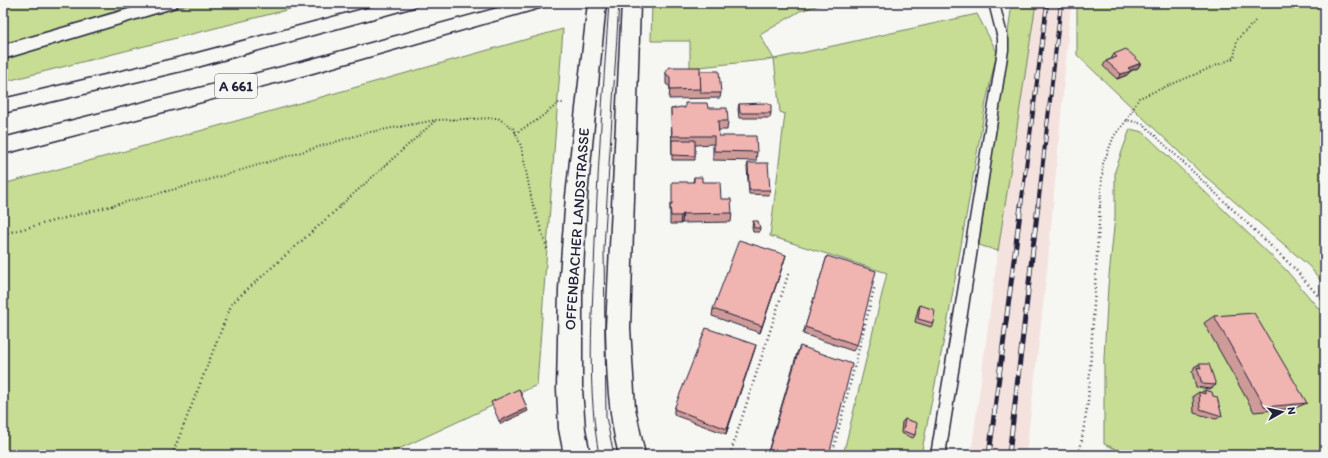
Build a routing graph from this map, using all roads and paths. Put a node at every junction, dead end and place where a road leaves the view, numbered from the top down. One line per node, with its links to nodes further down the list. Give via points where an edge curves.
1 (170, 3): 8 (main road)
2 (408, 3): 10 (main road, A 661, via 190,62)
3 (537, 3): 14 (main road, A 661, via 309,68)
4 (597, 3): 9 (main road, OFFENBACHER LANDSTRASSE)
5 (631, 3): 23 (main road, via 618,355 623,413)
6 (995, 7): 26 (lane, via 1003,39 1003,50)
7 (1256, 20): 12 (path, via 1237,40 1234,58 1139,98)
8 (3, 52)
9 (586, 104): 13 (path, via 559,103); 16 (main road, OFFENBACHER LANDSTRASSE)
10 (3, 106)
11 (436, 120): 13 (path, via 498,118); 15 (path, via 365,133 198,183); 21 (path, via 232,303)
12 (1127, 120): 19 (path, via 1142,124 1295,269); 20 (path, via 1114,136 1103,164 1088,402)
13 (516, 133): 16 (path, via 531,199 547,248)
14 (3, 146)
15 (3, 234)
16 (573, 248): 22 (main road, OFFENBACHER LANDSTRASSE, via 569,365)
17 (789, 272): 24 (path)
18 (875, 285): 25 (path)
19 (1325, 304)
20 (1080, 450): 27 (path); 28 (path)
21 (172, 455)
22 (577, 455)
23 (632, 455)
24 (730, 455)
25 (832, 455)
26 (938, 455)
27 (1080, 455)
28 (1088, 455)

